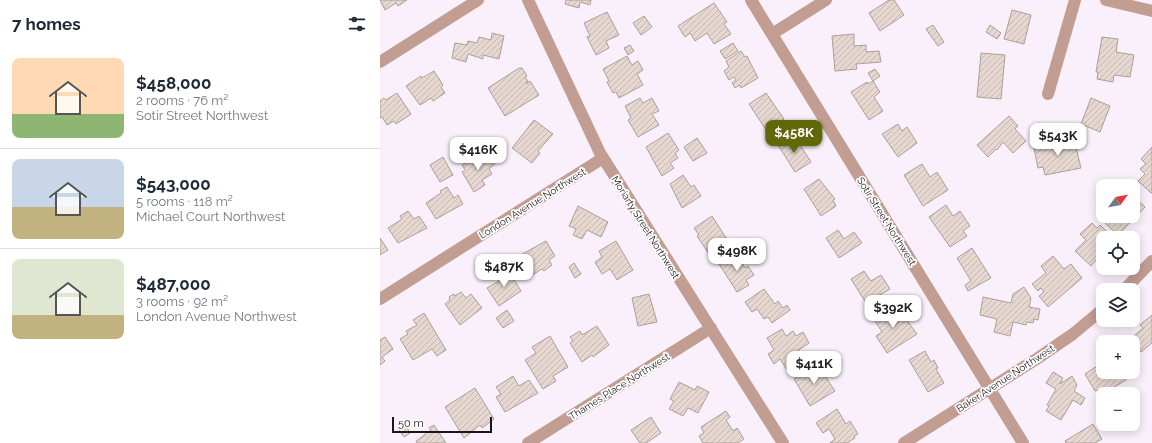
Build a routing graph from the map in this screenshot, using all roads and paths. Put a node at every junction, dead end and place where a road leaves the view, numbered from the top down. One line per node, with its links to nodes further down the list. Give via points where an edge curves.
1 (478, 0): 9 (street)
2 (528, 0): 11 (street, Moriarty Street Northwest)
3 (751, 0): 8 (street, Sotir Street Northwest)
4 (826, 0): 8 (street)
5 (1075, 0): 10 (street)
6 (1106, 0): 7 (street)
7 (1152, 11)
8 (772, 34): 17 (street, Sotir Street Northwest)
9 (380, 62)
10 (1048, 94)
11 (603, 158): 14 (street, London Avenue Northwest); 16 (street, Moriarty Street Northwest)
12 (1152, 262): 13 (street)
13 (1131, 283)
14 (380, 298)
15 (1096, 315): 17 (street, Baker Avenue Northwest, via 1073,334)
16 (711, 328): 18 (street, Thames Place Northwest); 19 (street, Moriarty Street Northwest)
17 (990, 389): 20 (street, Baker Avenue Northwest); 21 (street, Sotir Street Northwest)
18 (528, 443)
19 (783, 443)
20 (904, 443)
21 (1023, 443)

